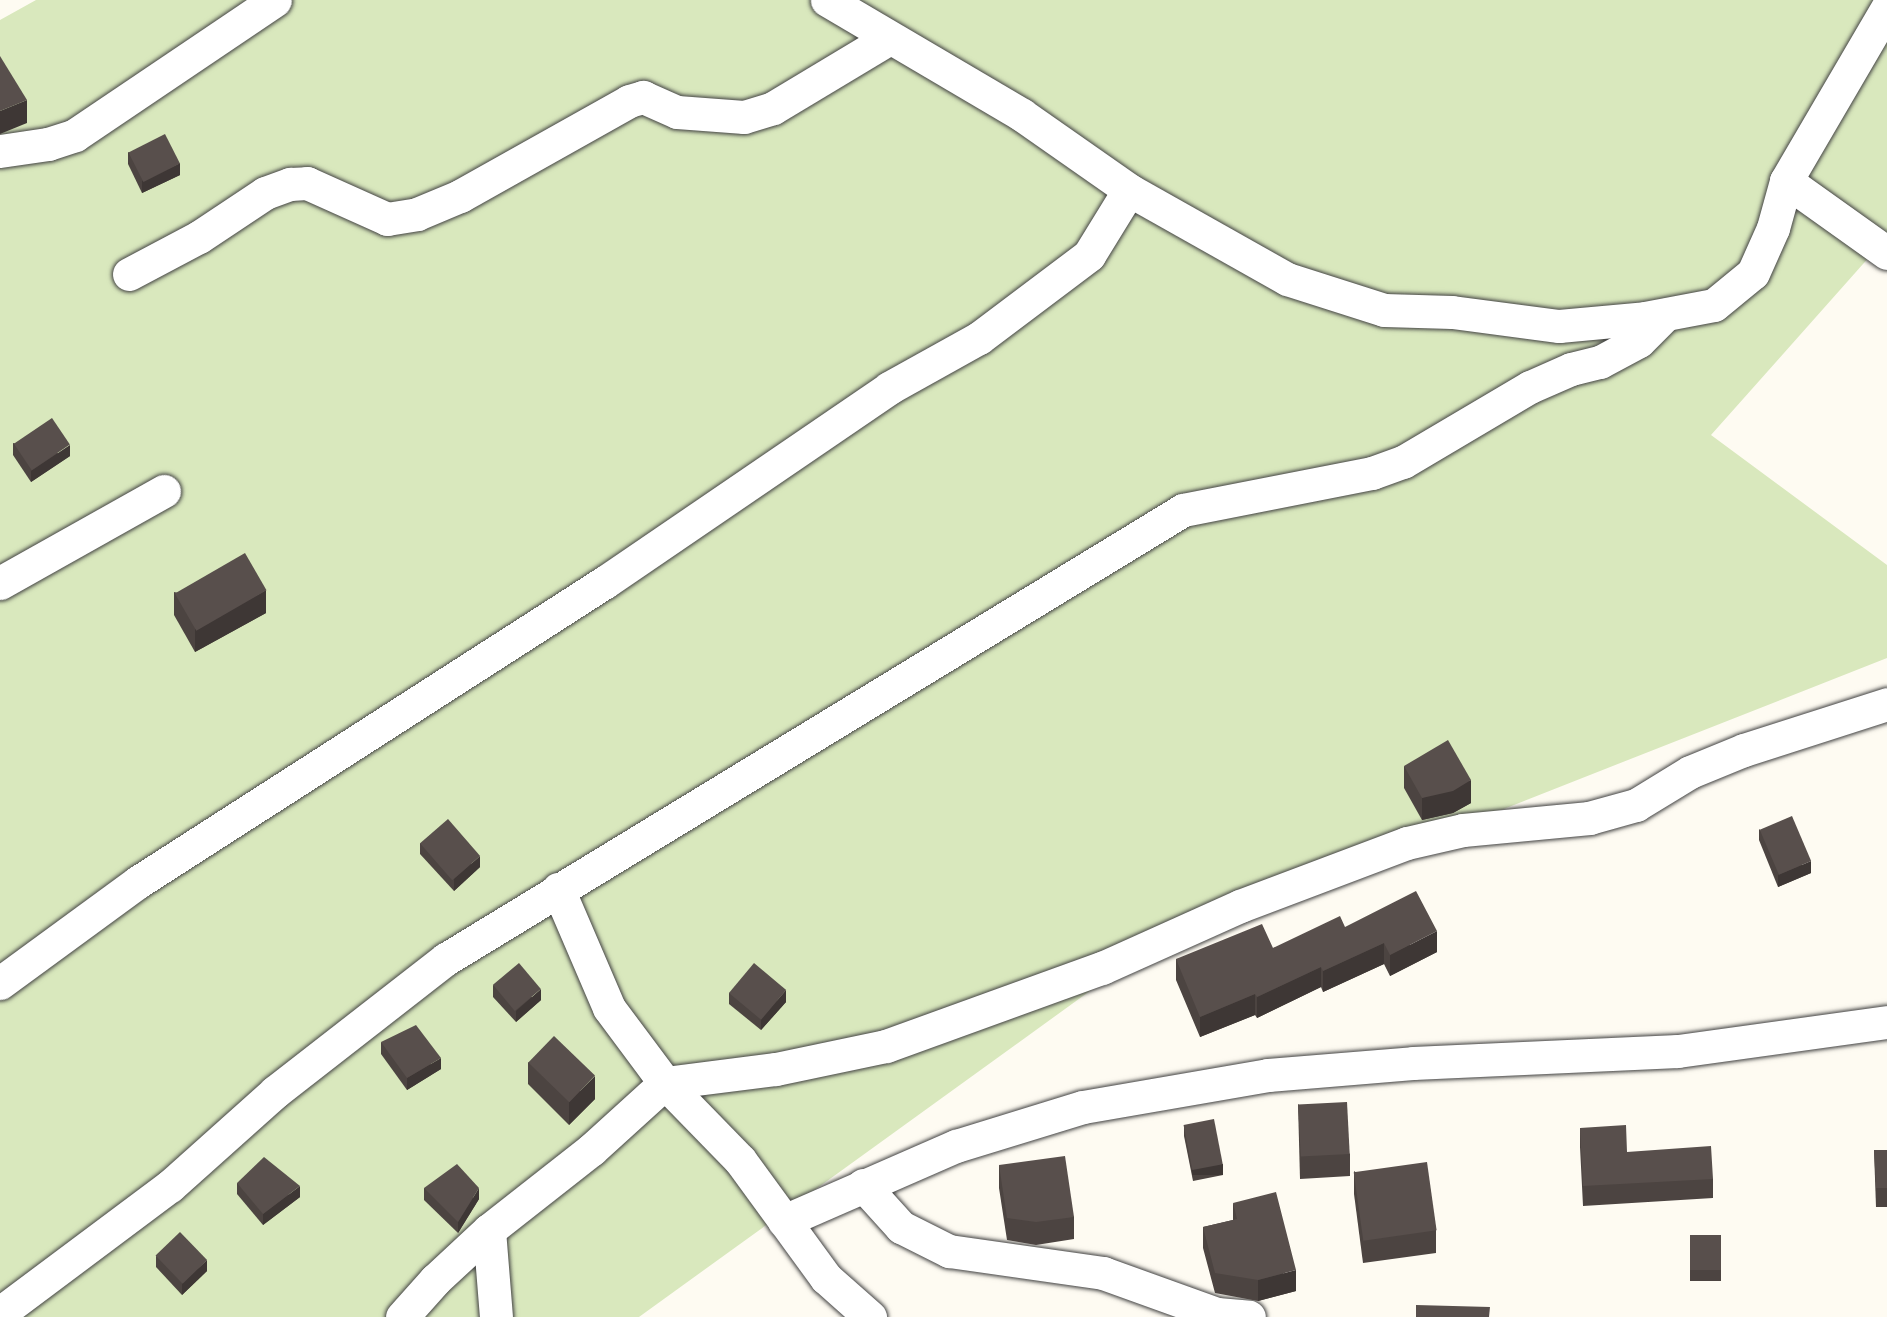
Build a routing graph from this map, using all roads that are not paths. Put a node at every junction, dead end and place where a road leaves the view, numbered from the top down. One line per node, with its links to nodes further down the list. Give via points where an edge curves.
1 (275, 0): 5 (street, via 75,135 48,144)
2 (827, 0): 4 (street)
3 (1887, 8): 6 (street)
4 (888, 39): 7 (street, via 1022,115); 9 (street, via 772,108 744,117 676,112 643,97 629,101 460,196 405,217 387,219 307,183 290,184 265,193 199,237)
5 (0, 151)
6 (1786, 181): 8 (street); 10 (street, via 1773,228 1753,273 1714,305)
7 (1129, 190): 10 (street, via 1287,279 1384,310 1452,312 1559,326); 15 (street, via 1089,255 979,338 889,388 605,582 138,882)
8 (1887, 253)
9 (129, 274)
10 (1665, 315): 14 (street, via 1639,340 1600,362 1571,369 1530,387 1403,462 1372,473 1183,510)
11 (164, 491): 12 (street)
12 (0, 583)
13 (1887, 704): 17 (street, via 1689,772 1636,805 1589,818 1463,830 1407,843 1240,906 1102,968 886,1046 776,1069)
14 (558, 889): 17 (street, via 609,1008); 21 (street, via 446,959 275,1092 170,1186)
15 (0, 983)
16 (1887, 1022): 18 (street, via 1678,1051 1413,1063 1268,1075 1083,1107 956,1146)
17 (664, 1083): 19 (street, via 740,1160); 20 (street, via 591,1150)
18 (863, 1185): 19 (street); 25 (street, via 901,1227 949,1251 1103,1273 1217,1314)
19 (784, 1221): 24 (street, via 826,1278)
20 (489, 1230): 22 (street); 23 (street)
21 (0, 1313)
22 (402, 1317)
23 (496, 1317)
24 (870, 1317)
25 (1249, 1317)

